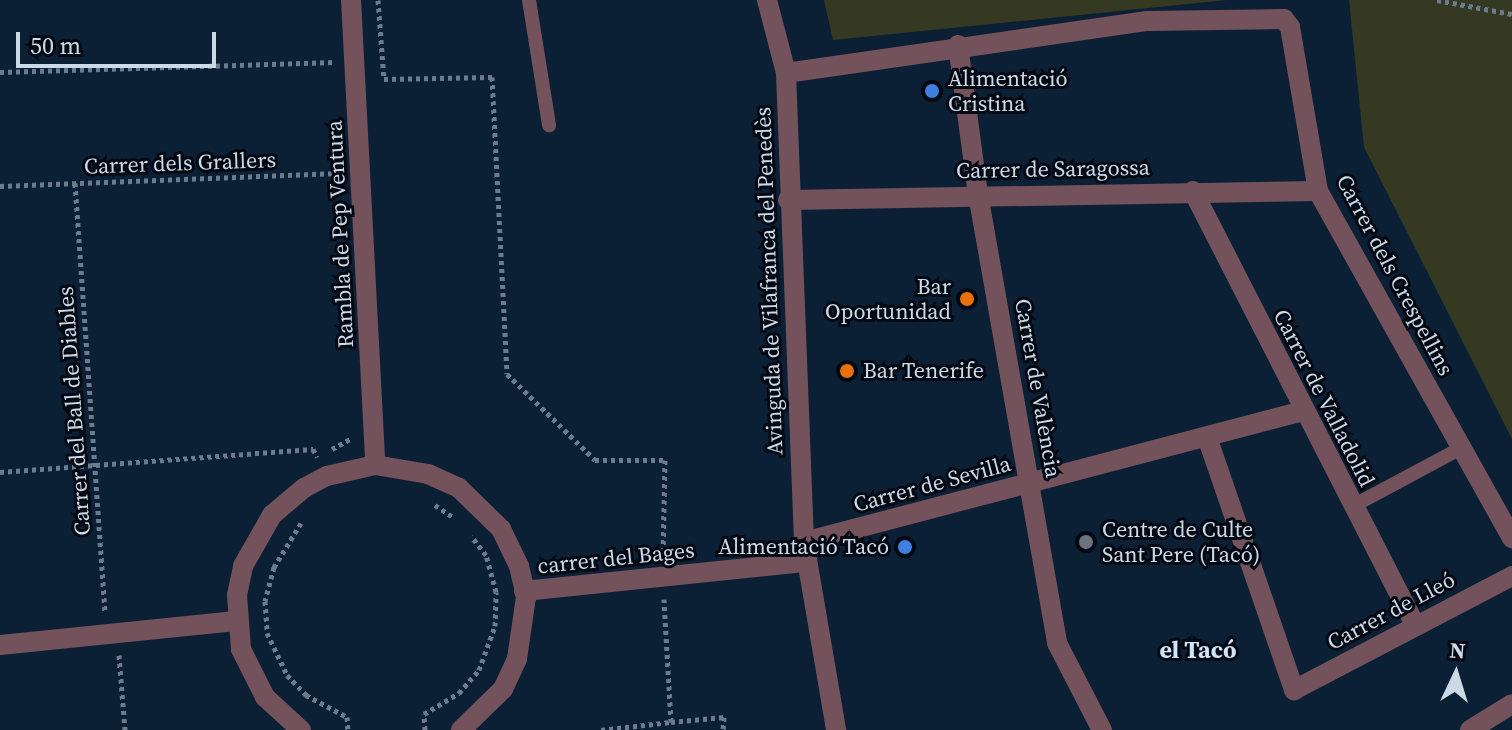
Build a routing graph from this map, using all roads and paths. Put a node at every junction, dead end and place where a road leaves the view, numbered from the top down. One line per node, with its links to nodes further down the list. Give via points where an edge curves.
1 (351, 0): 7 (street, Rambla de Pep Ventura)
2 (529, 0): 11 (lane)
3 (767, 0): 9 (street, Avinguda de Vilafranca del Penedès)
4 (1437, 0): 5 (path)
5 (1512, 14)
6 (958, 45): 9 (street); 16 (street, Carrer dels Crespellins, via 1147,21 1284,19 1290,27); 17 (street, Carrer de València)
7 (355, 61): 8 (path); 12 (street, Rambla de Pep Ventura)
8 (0, 72)
9 (786, 73): 18 (street, Avinguda de Vilafranca del Penedès)
10 (384, 79): 35 (path, via 492,77 507,374 595,460 665,460)
11 (549, 125)
12 (361, 173): 13 (path, Carrer dels Grallers); 24 (street, Rambla de Pep Ventura)
13 (75, 183): 14 (path, Carrer dels Grallers); 23 (path, Carrer del Ball de Diables)
14 (0, 186)
15 (1193, 191): 16 (street, Carrer de Saragossa); 17 (street, Carrer de Saragossa); 19 (street, Carrer de Valladolid)
16 (1318, 191): 21 (street, Carrer dels Crespellins)
17 (978, 194): 18 (street, Carrer de Saragossa); 26 (street, Carrer de València)
18 (788, 200): 33 (street, Avinguda de Vilafranca del Penedès)
19 (1303, 411): 20 (street, Carrer de Sevilla); 28 (street, Carrer de Valladolid)
20 (1207, 437): 26 (street, Carrer de Sevilla); 38 (street, Carrer de Lleó, via 1294,690)
21 (1461, 448): 28 (lane); 32 (street, Carrer dels Crespellins)
22 (313, 449): 23 (path)
23 (91, 464): 25 (path); 39 (path, Carrer del Ball de Diables)
24 (375, 465): 36 (street, via 437,476 480,504 509,542); 37 (street, via 327,476 272,515 243,566)
25 (0, 472)
26 (1031, 483): 33 (street, Carrer de Sevilla); 52 (street, Carrer de València, via 1057,643)
27 (426, 500): 30 (path)
28 (1353, 506): 38 (street, Carrer de Valladolid)
29 (309, 514): 45 (path, via 274,567 265,601 267,633 287,675 306,695 347,717)
30 (461, 522)
31 (469, 533): 46 (path, via 486,555 496,592 495,626 479,670 459,693 424,714)
32 (1512, 538)
33 (806, 552): 35 (street, carrer del Bages); 50 (lane, Avinguda de Vilafranca del Penedès, via 801,573); 51 (street, Avinguda de Vilafranca del Penedès)
34 (1512, 576): 38 (street, Carrer de Lleó)
35 (663, 577): 36 (street, carrer del Bages); 42 (path)
36 (524, 591): 47 (street, via 525,631 517,659 503,689)
37 (236, 621): 39 (street); 44 (street, via 251,674 265,697)
38 (1415, 625)
39 (112, 635): 40 (street); 43 (path, Carrer del Ball de Diables)
40 (0, 645)
41 (1512, 704): 53 (street)
42 (671, 722): 48 (path); 49 (path, via 724,717)
43 (125, 730)
44 (301, 730)
45 (348, 730)
46 (425, 730)
47 (461, 730)
48 (601, 730)
49 (723, 730)
50 (829, 730)
51 (836, 730)
52 (1102, 730)
53 (1470, 730)

